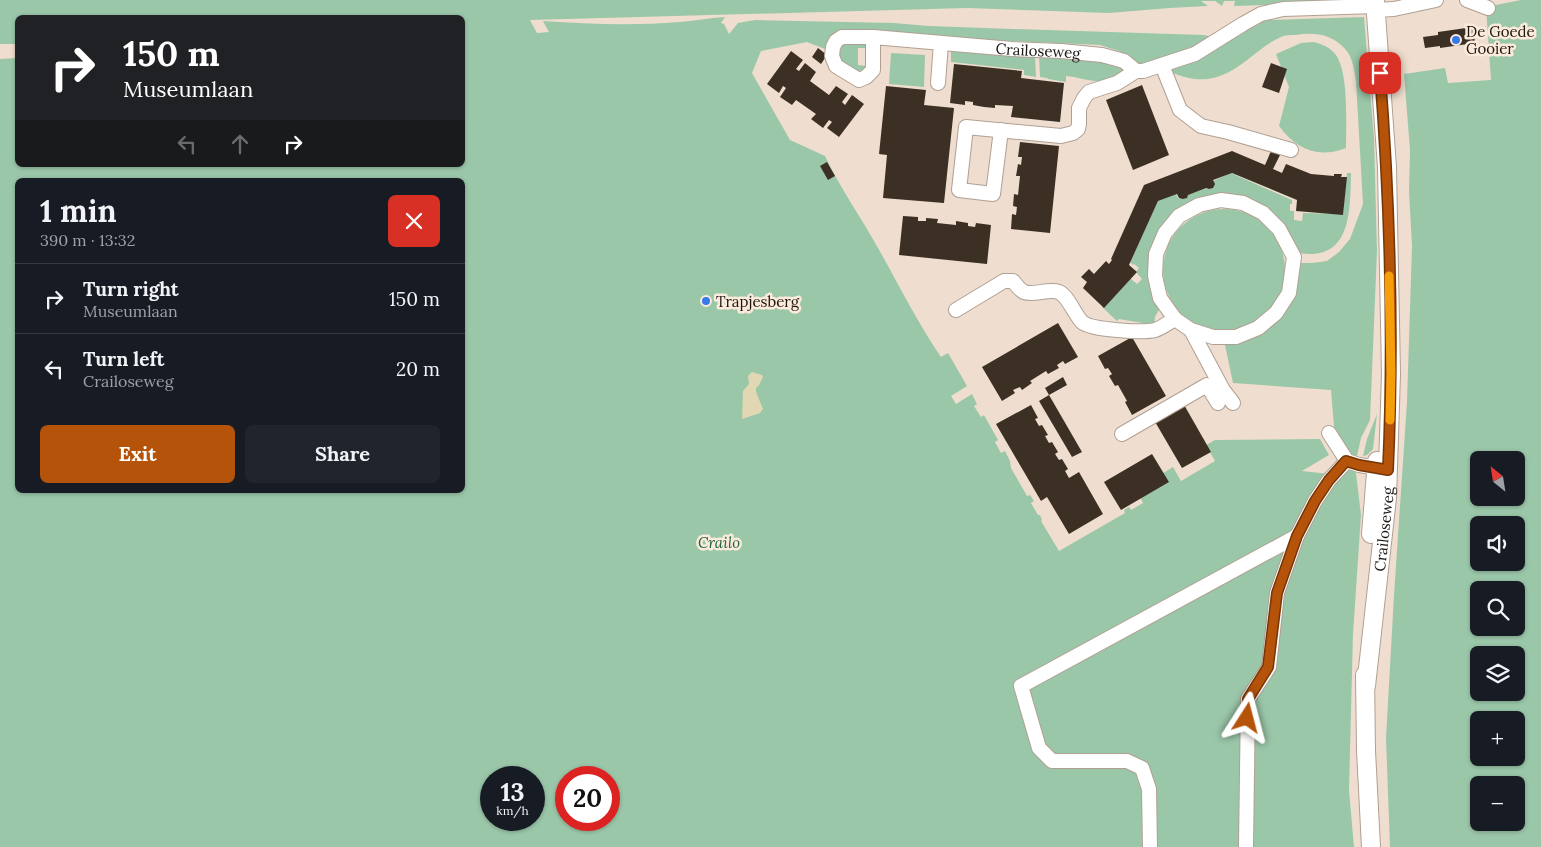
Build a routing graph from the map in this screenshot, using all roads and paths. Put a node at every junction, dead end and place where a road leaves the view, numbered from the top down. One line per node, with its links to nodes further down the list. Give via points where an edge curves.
1 (1436, 0): 3 (street, via 1394,9)
2 (1467, 0): 4 (street)
3 (1376, 5): 7 (street, via 1283,9 1261,14 1195,54); 20 (main road, Crailoseweg, via 1387,167 1390,283 1391,374)
4 (1488, 8)
5 (874, 38): 6 (street, Crailoseweg)
6 (941, 43): 8 (street, Crailoseweg, via 1102,55 1124,62); 9 (street)
7 (1162, 65): 8 (street); 11 (street, via 1180,110 1201,126)
8 (1136, 71): 10 (street, via 1117,83 1089,92 1079,108 1080,124 1073,133 1061,136)
9 (938, 82)
10 (1001, 130): 10 (street, via 966,126 959,190 993,194)
11 (1292, 150)
12 (956, 310): 13 (street, via 1004,281 1013,281 1023,292 1053,291 1063,295 1080,320 1089,327 1155,330)
13 (1175, 319): 14 (street); 14 (street, via 1160,298 1154,276 1156,254 1164,233 1179,216 1199,205 1221,200 1243,203 1263,213 1279,228 1294,258 1285,300 1276,313 1258,328 1236,337 1213,337)
14 (1191, 330): 16 (street)
15 (1218, 403): 18 (street, via 1206,384)
16 (1233, 403)
17 (1329, 433): 19 (street)
18 (1122, 434)
19 (1346, 461): 20 (street); 21 (street, via 1315,501)
20 (1382, 468): 24 (main road, Crailoseweg, via 1365,631 1366,760)
21 (1297, 536): 22 (street, via 1021,686 1039,748 1052,761 1128,761 1142,768 1149,789); 23 (street, via 1277,593 1268,667 1248,699)
22 (1150, 847)
23 (1246, 847)
24 (1371, 847)

